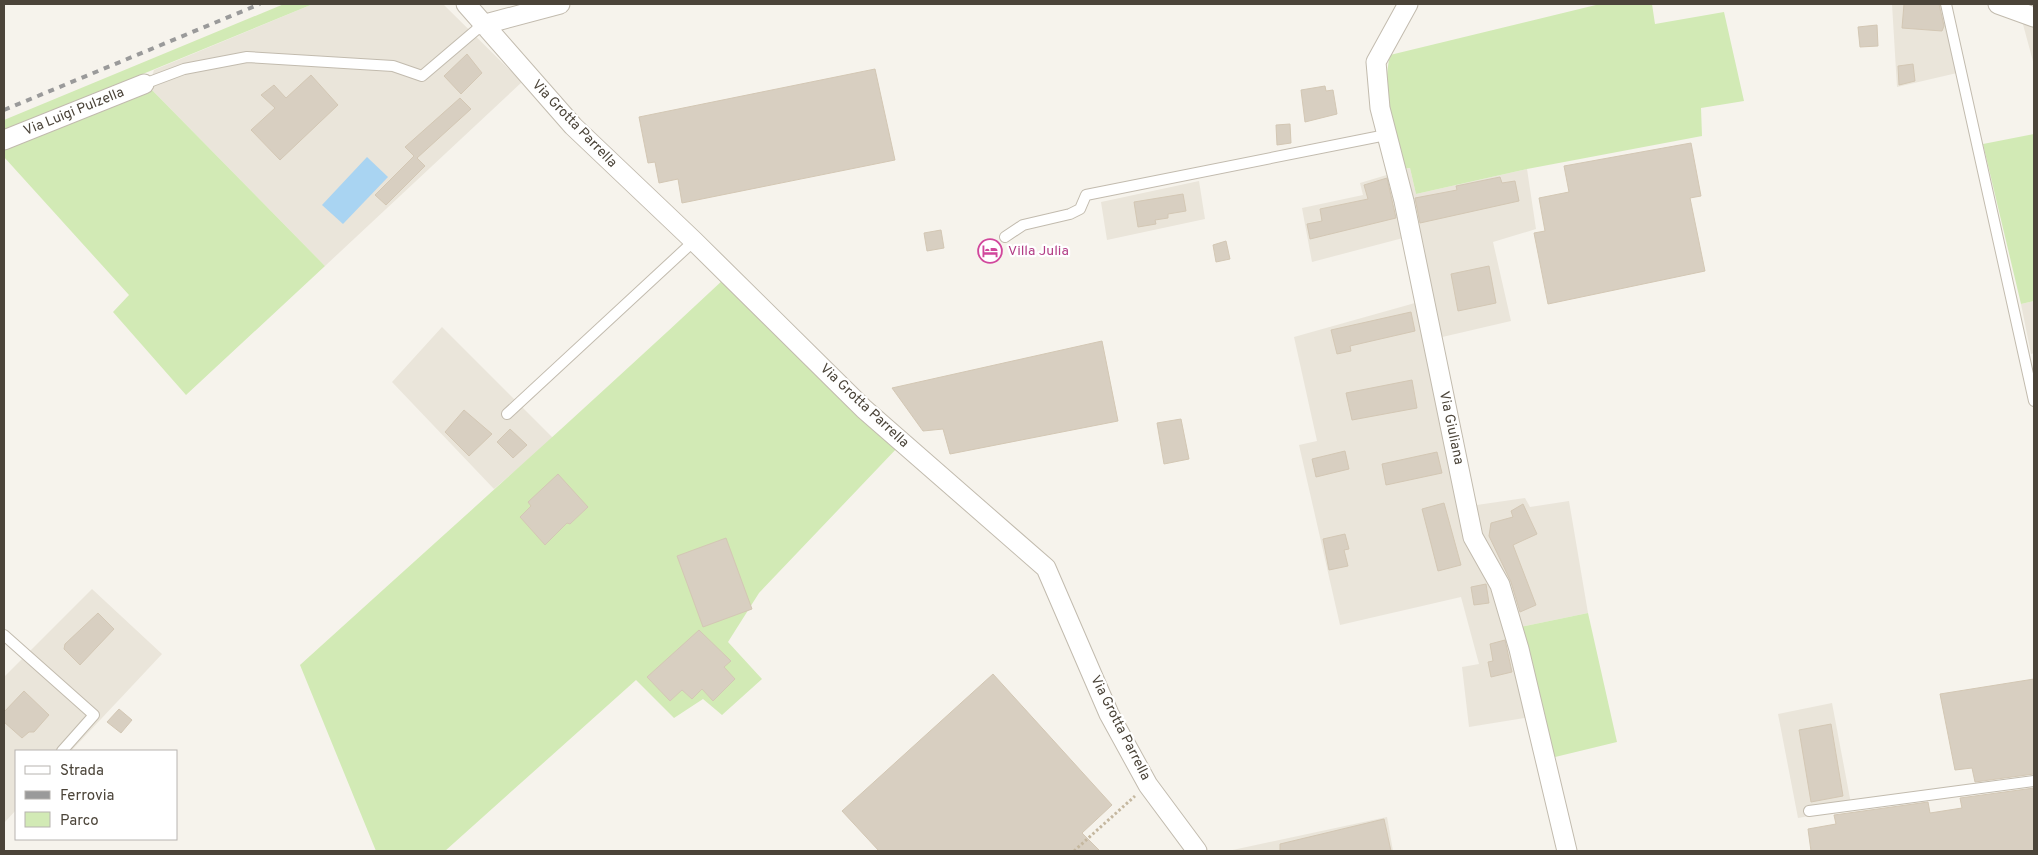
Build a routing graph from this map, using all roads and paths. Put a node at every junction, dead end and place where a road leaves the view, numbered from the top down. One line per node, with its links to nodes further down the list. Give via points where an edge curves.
1 (466, 4): 7 (street, Via Grotta Parrella)
2 (560, 4): 7 (street)
3 (1408, 4): 9 (street, Via Giuliana, via 1376,62)
4 (1946, 4): 13 (lane)
5 (1998, 4): 6 (street)
6 (2034, 17)
7 (482, 25): 8 (lane, via 422,76 393,66 246,57 184,69); 12 (street, Via Grotta Parrella, via 573,126)
8 (144, 84): 10 (street, Via Luigi Pulzella)
9 (1386, 135): 11 (lane, via 1086,195 1080,209 1023,225); 22 (street, Via Giuliana, via 1404,201 1474,537 1503,594)
10 (4, 140)
11 (1005, 237)
12 (694, 241): 14 (lane); 18 (street, Via Grotta Parrella, via 864,409 1046,568 1110,714)
13 (2034, 401)
14 (506, 414)
15 (4, 635): 16 (lane, via 94,715)
16 (63, 750)
17 (2034, 781): 19 (lane)
18 (1148, 785): 20 (path); 21 (street, Via Grotta Parrella)
19 (1808, 811)
20 (1074, 851)
21 (1197, 851)
22 (1567, 851)

